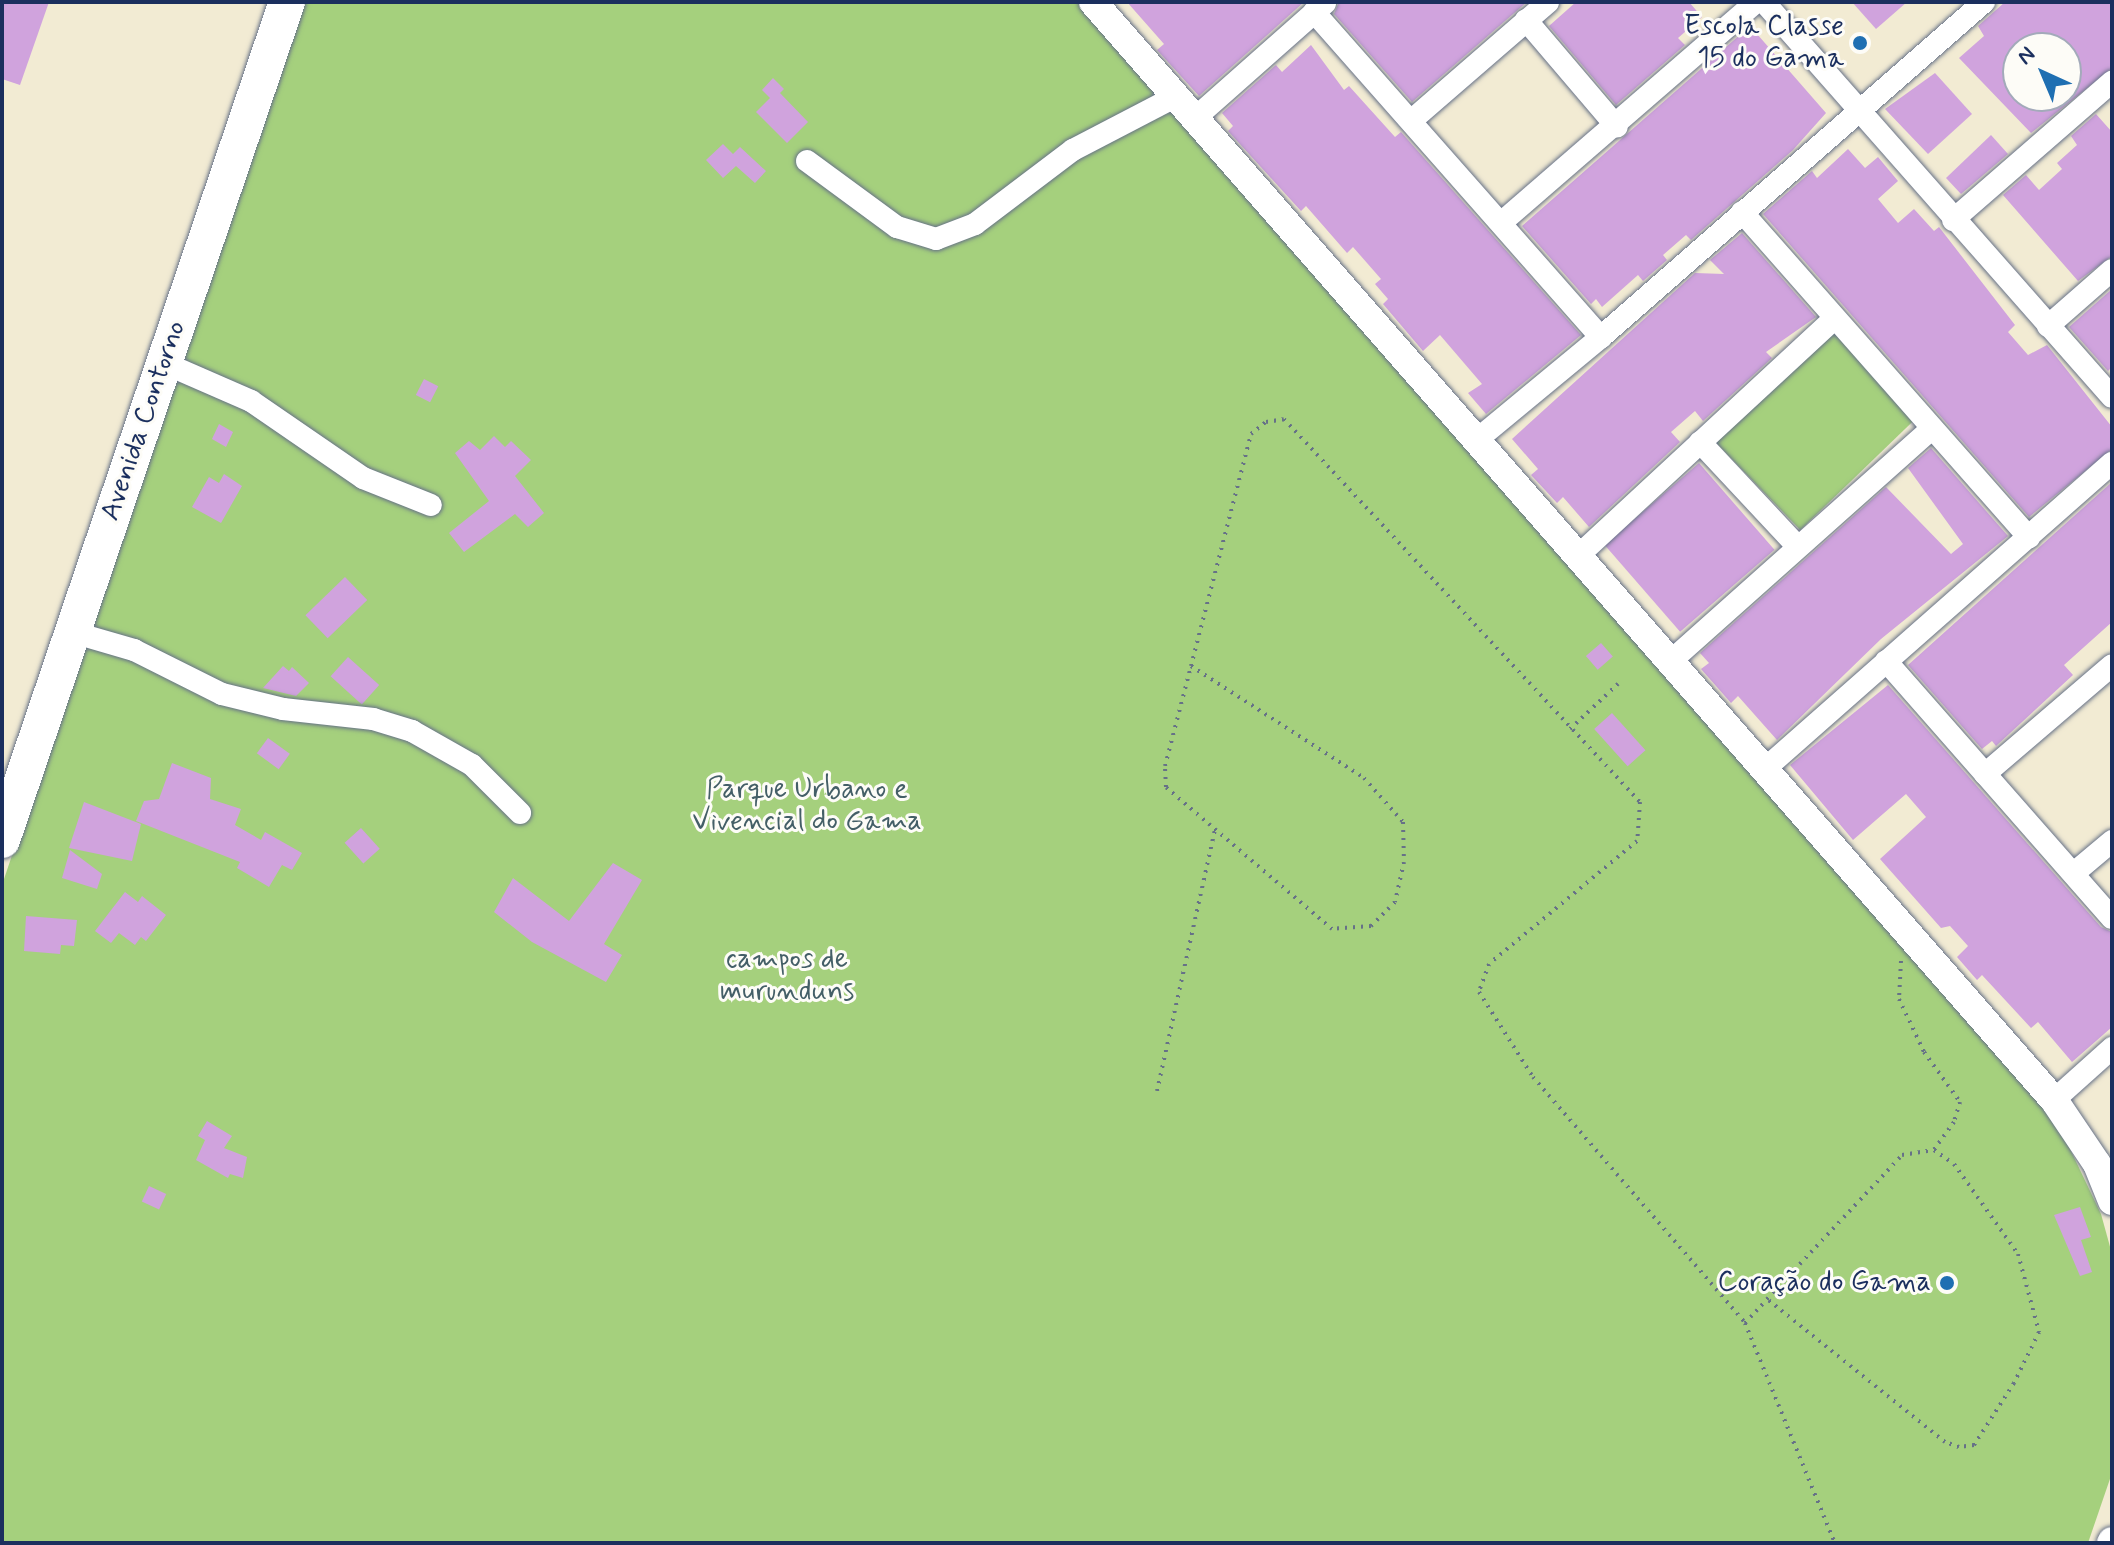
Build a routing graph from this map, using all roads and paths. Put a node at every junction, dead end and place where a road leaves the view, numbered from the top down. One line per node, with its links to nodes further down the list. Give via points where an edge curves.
1 (287, 2): 23 (main road, Avenida Contorno)
2 (1548, 2): 8 (street)
3 (1756, 2): 14 (street)
4 (1764, 2): 11 (street)
5 (1984, 2): 11 (street)
6 (1098, 4): 10 (street)
7 (1320, 7): 12 (street); 13 (street)
8 (1526, 20): 13 (street); 14 (street)
9 (2108, 94): 17 (street)
10 (1175, 97): 12 (street); 15 (street, via 1073,150 975,224 936,239 897,227)
11 (1860, 109): 16 (street); 17 (street)
12 (1194, 119): 26 (street)
13 (1412, 120): 18 (street)
14 (1617, 127): 18 (street)
15 (807, 161)
16 (1742, 212): 20 (street); 22 (street)
17 (1953, 220): 21 (street)
18 (1502, 222): 22 (street)
19 (2112, 270): 21 (street)
20 (1833, 320): 25 (street); 27 (street)
21 (2048, 326): 24 (street)
22 (1601, 337): 26 (street)
23 (164, 363): 29 (street, via 251,401 363,478); 33 (main road, Avenida Contorno)
24 (2112, 397)
25 (1932, 428): 30 (street); 31 (street)
26 (1479, 438): 32 (street)
27 (1700, 442): 31 (street); 32 (street)
28 (2112, 463): 30 (street)
29 (431, 505)
30 (2029, 538): 35 (street)
31 (1796, 545): 34 (street)
32 (1579, 555): 34 (street)
33 (72, 632): 42 (street, via 134,650 222,694 283,709 373,719 412,731 472,765); 44 (main road, Avenida Contorno)
34 (1672, 660): 40 (street)
35 (1886, 661): 40 (street); 41 (street)
36 (1191, 666): 39 (path, via 1251,434 1266,422 1284,419); 43 (path, via 1165,766 1166,787); 43 (path, via 1364,778 1388,800 1403,822 1404,862 1395,902 1371,926 1332,929)
37 (2109, 674): 41 (street)
38 (1618, 684): 39 (path)
39 (1569, 730): 55 (path, via 1640,802 1637,841 1489,964 1479,992 1533,1077)
40 (1767, 767): 48 (street)
41 (1985, 774): 46 (street)
42 (520, 813)
43 (1215, 830): 50 (path)
44 (2, 840)
45 (2112, 841): 46 (street)
46 (2074, 873): 47 (street)
47 (2112, 918)
48 (1903, 924): 51 (street); 52 (path, via 1899,999 1924,1052 1960,1102 1954,1122)
49 (2112, 1048): 51 (street)
50 (1157, 1091)
51 (2054, 1100): 53 (street, via 2097,1164)
52 (1934, 1150): 54 (path, via 1902,1155); 54 (path, via 1954,1164 2018,1254 2039,1332 1974,1445 1945,1442)
53 (2112, 1201)
54 (1767, 1299): 55 (path)
55 (1745, 1323): 56 (path)
56 (1835, 1543)

